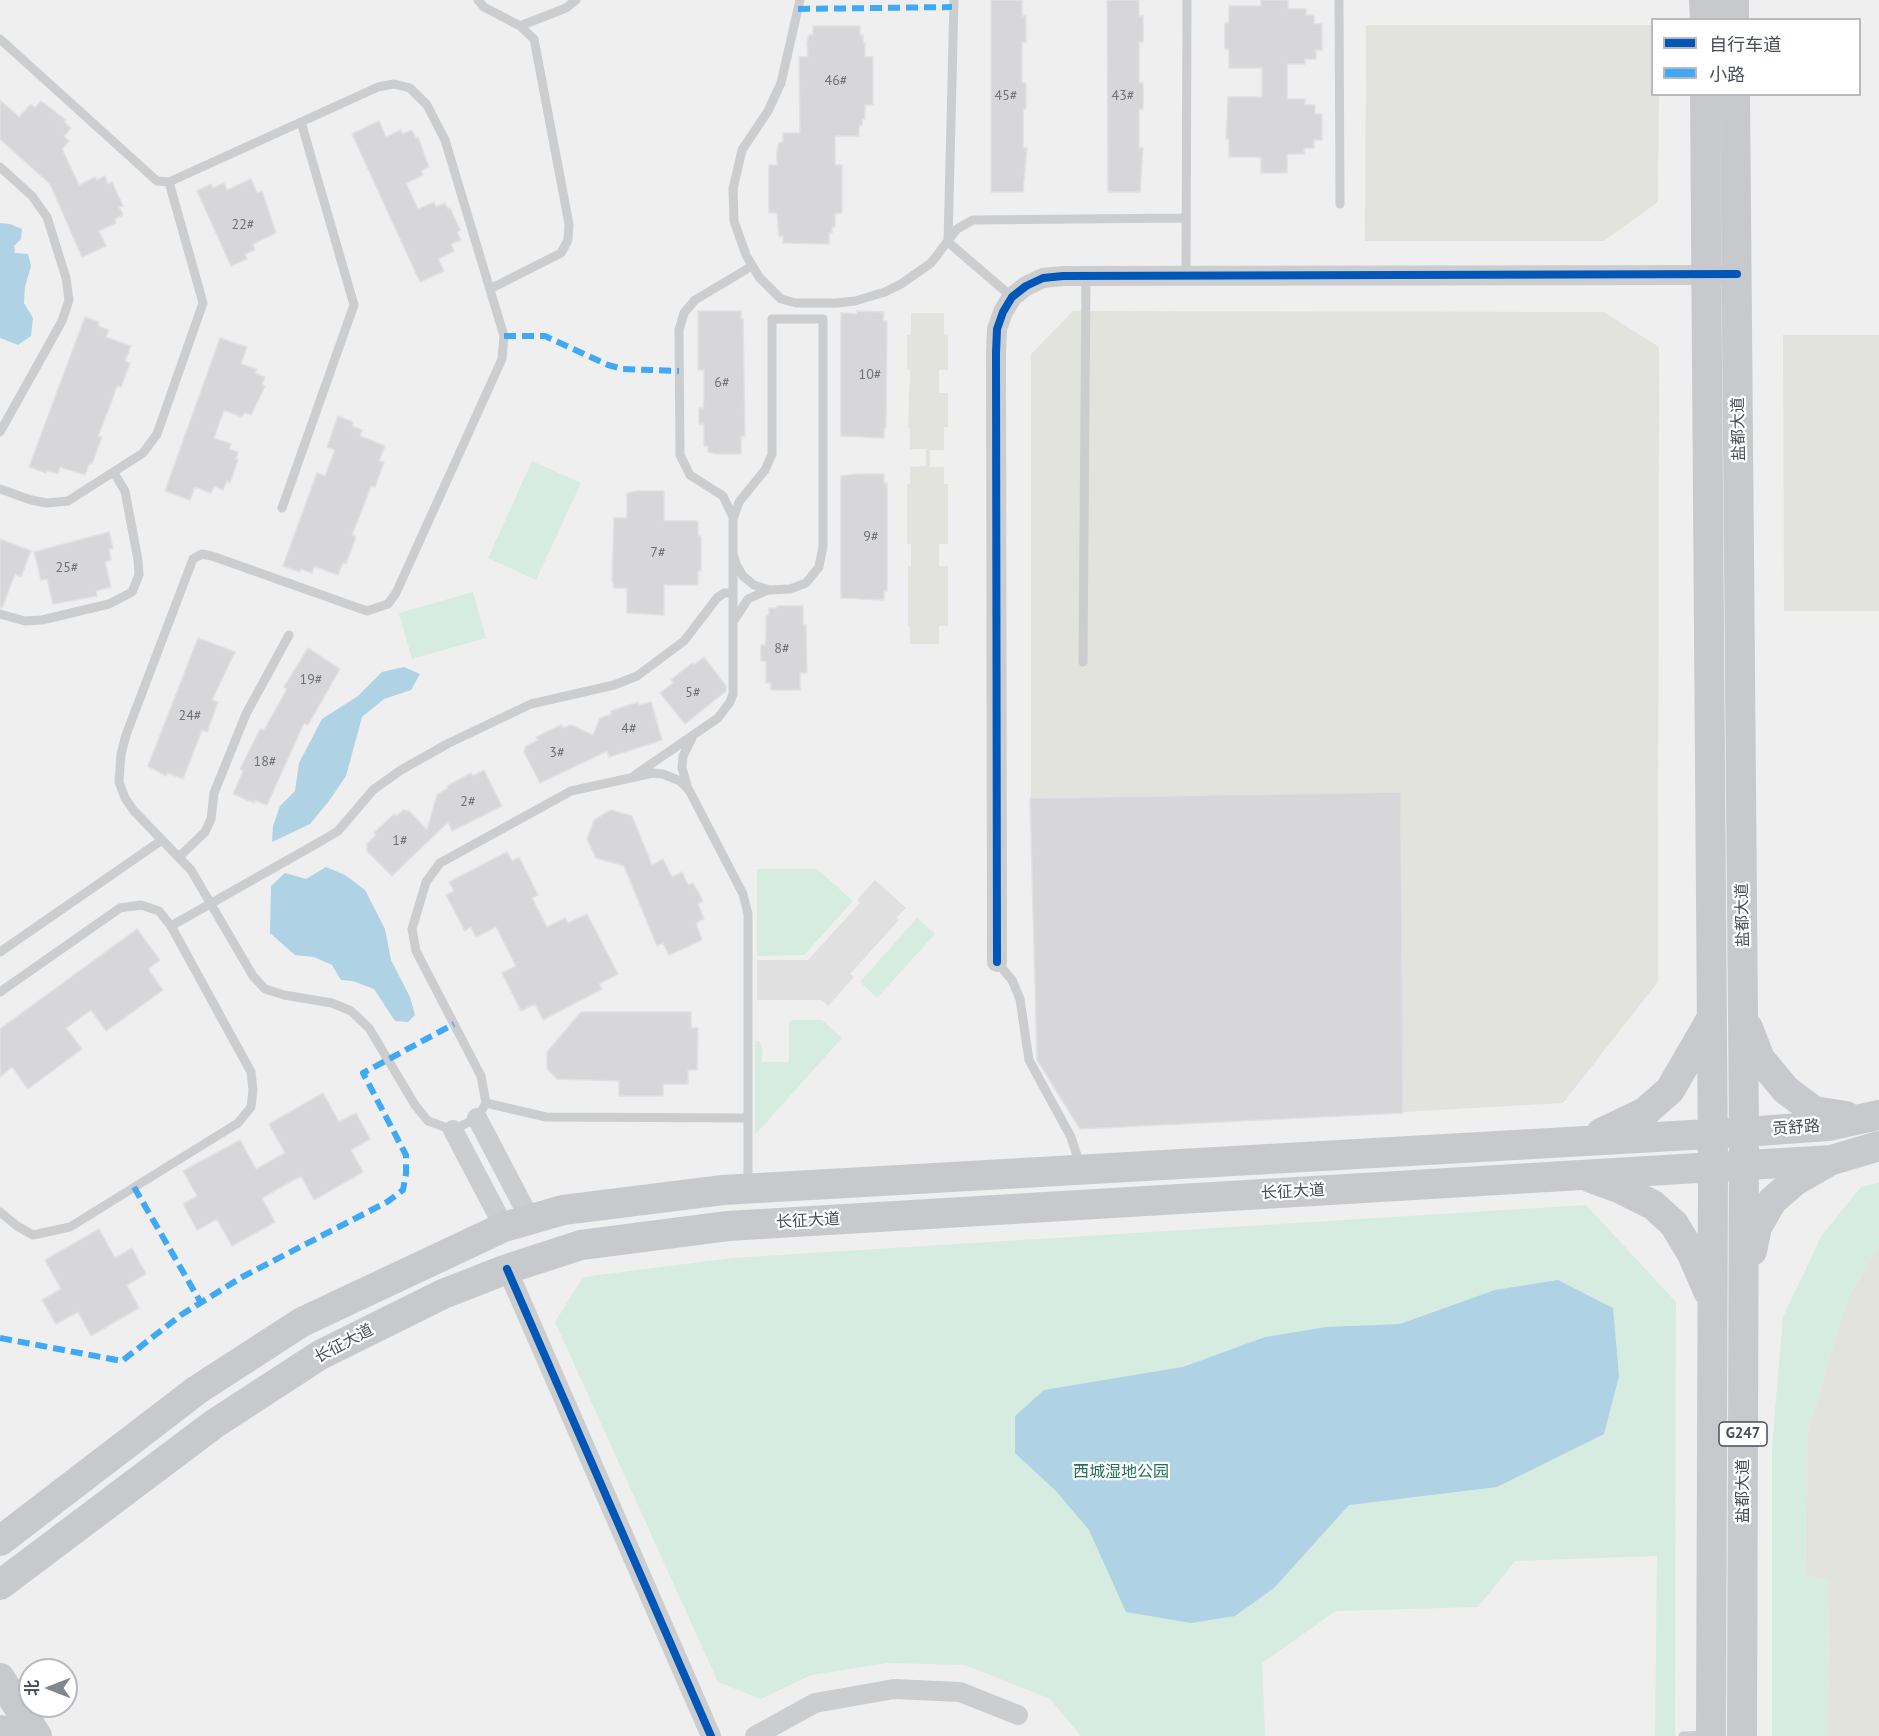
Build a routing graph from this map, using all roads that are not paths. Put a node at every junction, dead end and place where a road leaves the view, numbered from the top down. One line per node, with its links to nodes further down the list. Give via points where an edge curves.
1 (478, 0): 11 (lane)
2 (576, 0): 11 (lane, via 566,8)
3 (800, 0): 23 (lane, via 781,82 768,111 742,150 733,189 734,221)
4 (954, 0): 19 (lane)
5 (1187, 0): 20 (lane)
6 (1339, 0): 18 (lane)
7 (1704, 0): 9 (main road)
8 (1734, 0): 10 (main road)
9 (1705, 18)
10 (1734, 18)
11 (520, 26): 28 (lane, via 534,39 539,58 569,224 568,240 561,253)
12 (0, 39): 17 (lane, via 157,181)
13 (1705, 96): 25 (main road, 盐都大道)
14 (1735, 96): 24 (main road, 盐都大道)
15 (301, 122): 17 (lane); 28 (lane, via 378,87 394,84 410,88 427,105 445,140); 35 (lane, via 354,305)
16 (0, 167): 32 (lane, via 32,196 47,217 69,300 62,321)
17 (169, 182): 33 (lane, via 201,292 201,314 157,434 143,453)
18 (1340, 204)
19 (949, 207): 21 (lane, via 956,218); 22 (lane)
20 (1186, 218): 21 (lane); 27 (lane)
21 (973, 220): 22 (lane, via 957,229)
22 (948, 242): 29 (lane); 30 (lane, via 931,263 901,284 870,298)
23 (752, 266): 30 (lane, via 781,299); 36 (lane, via 695,300 684,313 679,330 680,455 690,475 723,496)
24 (1737, 274): 25 (street); 54 (main road, 盐都大道)
25 (1706, 275): 27 (street); 55 (main road, 盐都大道)
26 (1086, 276): 27 (street); 29 (street, via 1043,278); 43 (lane)
27 (1186, 276)
28 (492, 288): 47 (lane, via 504,336 502,359 388,604 367,611 212,556 202,554 193,559 121,754 119,782 124,798)
29 (1012, 297): 52 (street, via 997,329 996,353)
30 (824, 303): 31 (lane)
31 (823, 319): 36 (lane, via 772,319 772,454); 38 (lane, via 822,558 806,583)
32 (0, 432)
33 (114, 473): 34 (lane, via 80,495 57,503 32,500); 40 (lane, via 125,491 138,560 139,575 132,592 109,604 42,620 25,621)
34 (0, 489)
35 (282, 508)
36 (733, 519): 37 (lane)
37 (733, 552): 38 (lane, via 743,576); 39 (lane)
38 (770, 590): 41 (lane, via 757,592 743,603)
39 (733, 593): 41 (lane); 49 (lane, via 717,598 684,641 637,675 614,685 531,704 449,743 373,790 338,831)
40 (0, 614)
41 (733, 626): 44 (lane, via 733,694 718,718)
42 (289, 635): 48 (lane, via 246,714 214,793 212,819)
43 (1083, 662)
44 (695, 733): 45 (lane); 46 (lane, via 683,756 684,779)
45 (631, 778): 46 (lane, via 663,774); 56 (lane, via 561,795 440,863 426,882 412,929 416,951 481,1076)
46 (689, 790): 58 (lane, via 743,894 748,914)
47 (162, 840): 48 (lane); 51 (lane)
48 (180, 856): 49 (lane)
49 (210, 903): 50 (lane); 59 (lane, via 253,976 265,989 332,1003 351,1011 369,1028 415,1106 428,1121)
50 (171, 926): 53 (lane, via 159,911 141,905 120,908); 70 (lane, via 251,1072 251,1107 238,1123 70,1227 33,1236)
51 (0, 952)
52 (997, 962): 67 (lane, via 1012,980 1020,999 1029,1060 1071,1137)
53 (0, 992)
54 (1744, 1015): 57 (main road, via 1760,1059 1786,1090 1814,1110); 60 (main road, 盐都大道)
55 (1712, 1018): 61 (main road, 盐都大道); 62 (main road, via 1670,1090 1646,1112 1618,1128)
56 (482, 1110): 58 (lane, via 546,1117); 59 (lane); 71 (street)
57 (1870, 1117): 60 (main road, 贡舒路, via 1828,1126)
58 (748, 1118): 69 (lane)
59 (453, 1130): 71 (street)
60 (1744, 1132): 61 (main road, 贡舒路); 65 (main road, 盐都大道 / G247)
61 (1712, 1134): 62 (main road); 66 (main road, 盐都大道 / G247)
62 (1580, 1141): 67 (main road)
63 (1879, 1146): 64 (main road, 贡舒路)
64 (1832, 1160): 65 (main road, 贡舒路); 73 (main road, via 1794,1181 1772,1201 1757,1227)
65 (1744, 1165): 66 (main road, 贡舒路); 73 (main road, 盐都大道 / G247)
66 (1713, 1167): 68 (main road, 长征大道); 74 (main road, 盐都大道 / G247)
67 (1081, 1168): 69 (main road)
68 (1583, 1175): 72 (main road, 长征大道, via 728,1226 581,1245); 74 (main road, via 1653,1205 1674,1224)
69 (748, 1188): 71 (main road, via 563,1210)
70 (0, 1212)
71 (517, 1223): 75 (main road, via 302,1322 197,1390)
72 (507, 1269): 76 (main road, 长征大道, via 443,1294 320,1355 214,1424); 82 (street)
73 (1743, 1298): 85 (main road, 盐都大道 / G247)
74 (1713, 1302): 84 (main road, 盐都大道 / G247)
75 (0, 1541)
76 (0, 1585)
77 (0, 1678): 81 (main road)
78 (1018, 1715): 83 (street, via 960,1692 894,1689 815,1703)
79 (0, 1730): 80 (main road)
80 (4, 1736)
81 (37, 1736)
82 (711, 1736)
83 (755, 1736)
84 (1702, 1736)
85 (1742, 1736)

